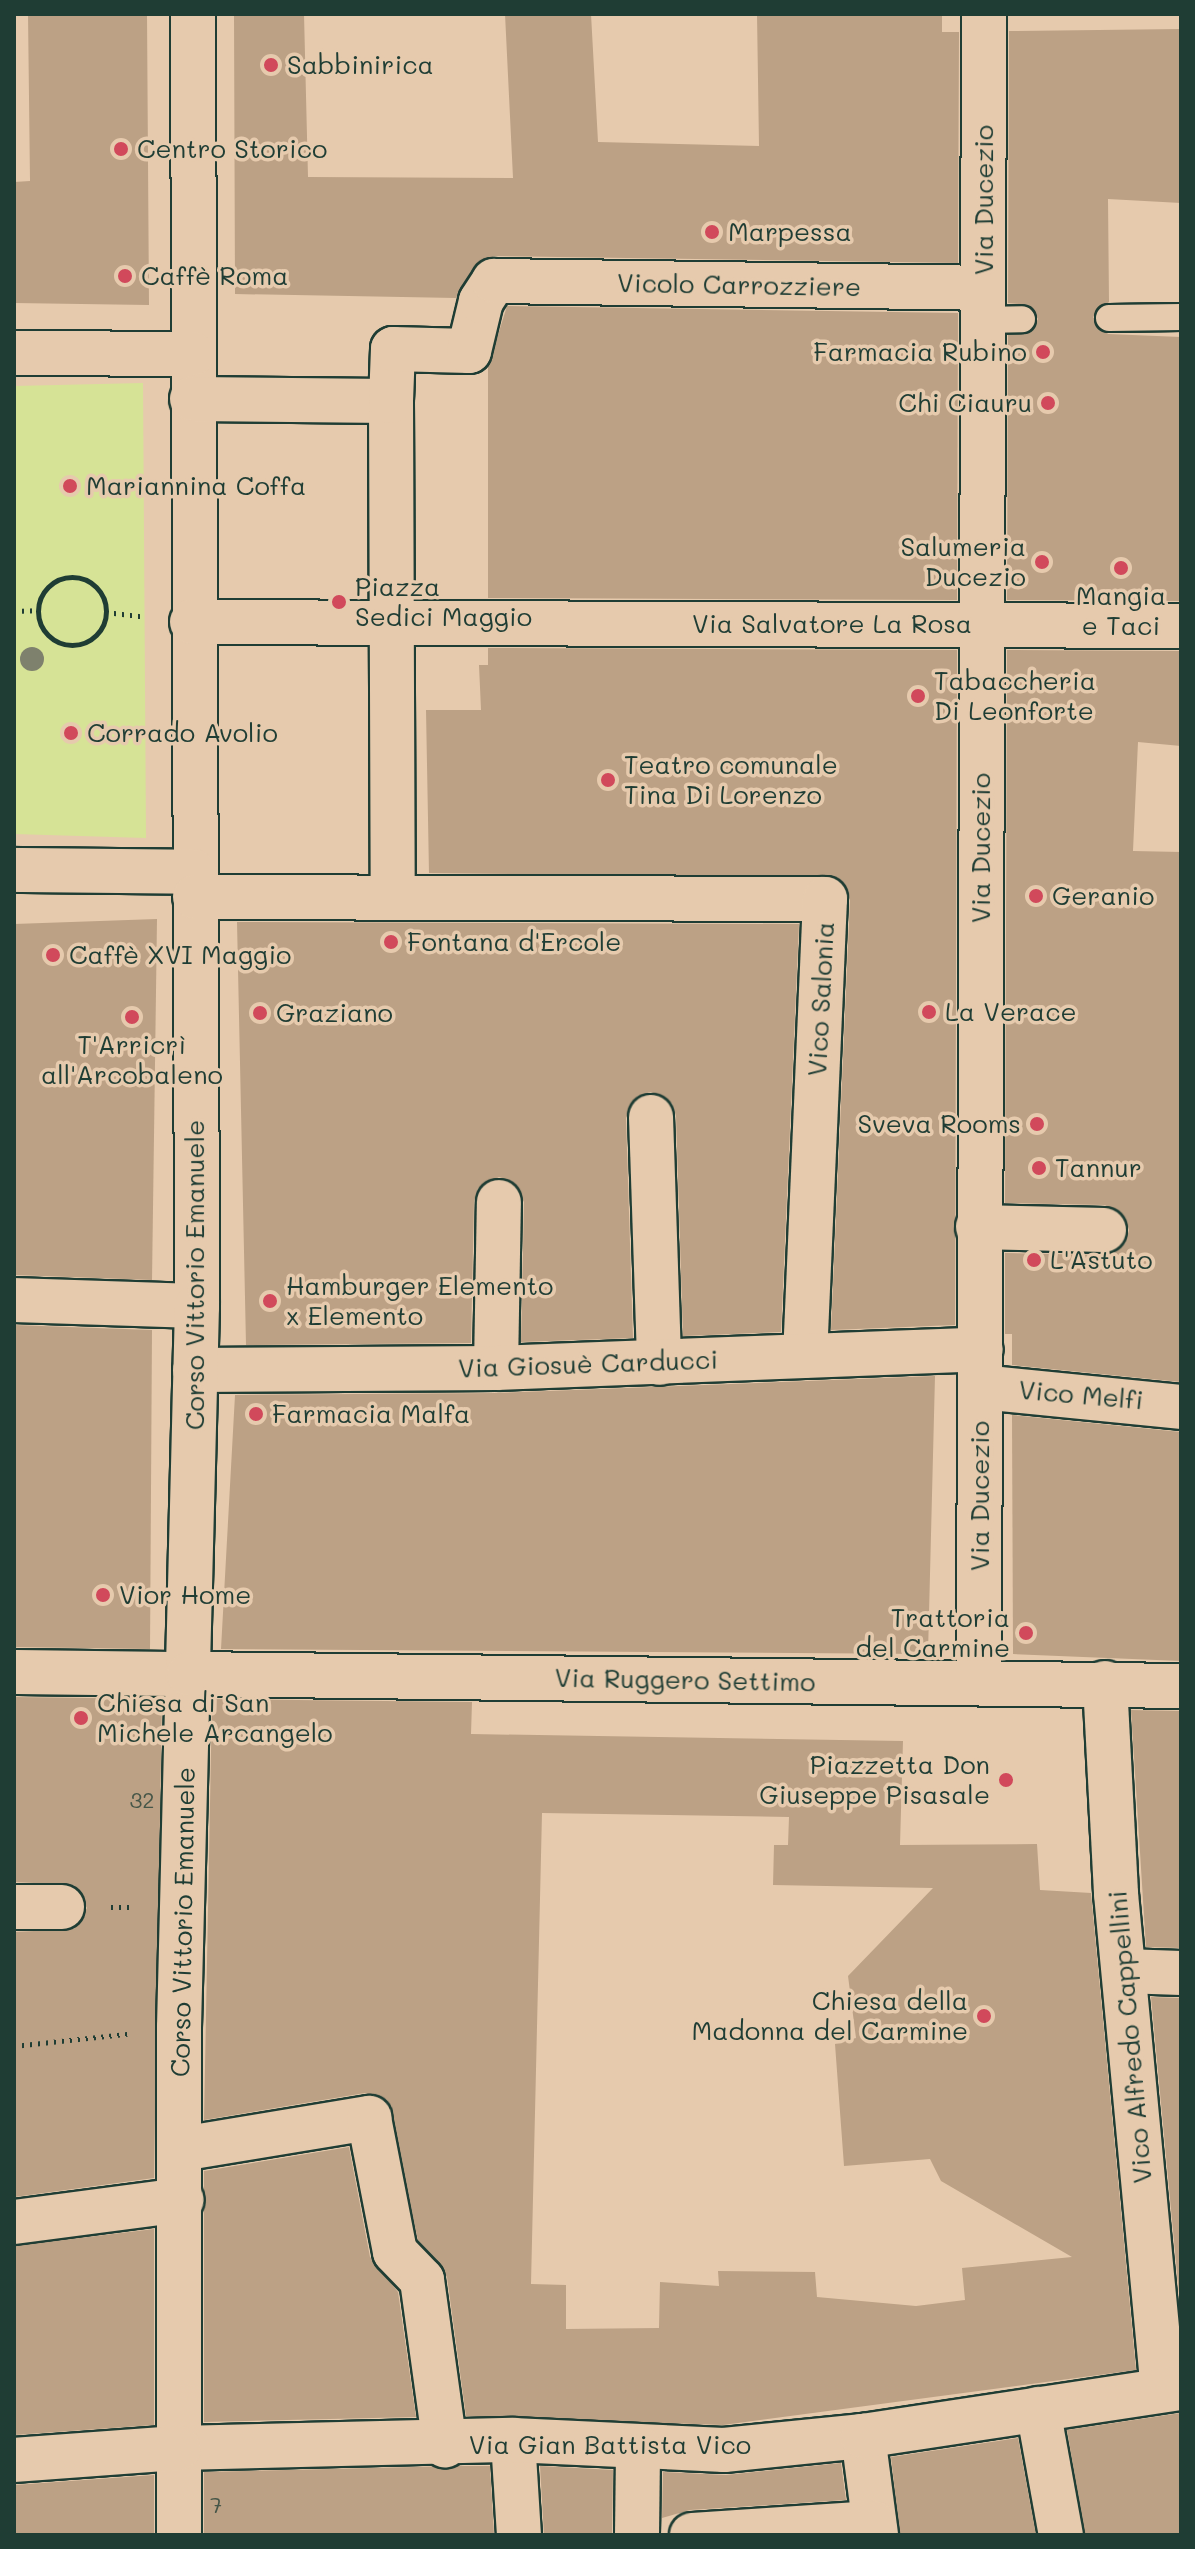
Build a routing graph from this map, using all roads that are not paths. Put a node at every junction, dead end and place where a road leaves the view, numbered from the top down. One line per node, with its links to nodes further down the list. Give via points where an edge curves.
1 (193, 14): 7 (street, Corso Vittorio Emanuele)
2 (984, 14): 3 (street, Via Ducezio)
3 (996, 309): 9 (street, Vicolo Carrozziere, via 494,281 481,301 469,351 393,349); 12 (street, Via Ducezio)
4 (1181, 317): 5 (lane)
5 (1109, 318)
6 (14, 353): 7 (street)
7 (192, 354): 8 (street, Corso Vittorio Emanuele)
8 (192, 399): 9 (street); 10 (street, Corso Vittorio Emanuele)
9 (391, 401): 11 (street)
10 (192, 622): 11 (street, Via Salvatore La Rosa); 15 (street, Corso Vittorio Emanuele)
11 (391, 623): 12 (street, Via Salvatore La Rosa); 16 (street)
12 (983, 625): 13 (street, Via Salvatore La Rosa); 19 (street, Via Ducezio)
13 (1181, 626)
14 (14, 870): 15 (street)
15 (195, 884): 16 (street); 22 (street, Corso Vittorio Emanuele)
16 (393, 898): 23 (street, Vico Salonia, via 825,899)
17 (651, 1117): 24 (street)
18 (499, 1202): 25 (street)
19 (978, 1227): 20 (street); 26 (street, Via Ducezio)
20 (1104, 1230)
21 (14, 1300): 22 (street)
22 (197, 1306): 27 (street, Corso Vittorio Emanuele)
23 (805, 1356): 24 (street, Via Giosuè Carducci); 26 (street, Via Giosuè Carducci)
24 (659, 1363): 25 (street, Via Giosuè Carducci)
25 (496, 1368): 27 (street, Via Giosuè Carducci)
26 (981, 1368): 28 (street, Vico Melfi); 31 (street, Via Ducezio)
27 (195, 1370): 30 (street, Corso Vittorio Emanuele)
28 (1181, 1407)
29 (14, 1672): 30 (street, Via Ruggero Settimo)
30 (189, 1674): 31 (street, Via Ruggero Settimo); 38 (street, Corso Vittorio Emanuele, via 179,2028)
31 (979, 1682): 32 (street, Via Ruggero Settimo)
32 (1105, 1683): 33 (street, Via Ruggero Settimo); 36 (street, Vico Alfredo Cappellini)
33 (1181, 1686)
34 (14, 1907): 35 (street)
35 (62, 1907)
36 (1124, 1971): 37 (street); 41 (street, Vico Alfredo Cappellini)
37 (1181, 1973)
38 (181, 2149): 39 (street, Corso Vittorio Emanuele); 45 (street, via 369,2118 395,2252 422,2280)
39 (182, 2200): 40 (street); 47 (street, Corso Vittorio Emanuele)
40 (14, 2222)
41 (1172, 2389): 42 (street, Via Gian Battista Vico)
42 (1038, 2409): 43 (street, Via Gian Battista Vico); 54 (street)
43 (863, 2436): 46 (street, Via Gian Battista Vico, via 724,2450); 49 (street)
44 (513, 2440): 45 (street, Via Gian Battista Vico); 46 (street, Via Gian Battista Vico); 51 (street)
45 (445, 2445): 47 (street, Via Gian Battista Vico)
46 (638, 2447): 52 (street)
47 (179, 2448): 48 (street, Via Gian Battista Vico); 50 (street, Corso Vittorio Emanuele)
48 (14, 2460)
49 (875, 2529): 53 (street)
50 (179, 2535)
51 (519, 2535)
52 (637, 2535)
53 (692, 2535)
54 (1061, 2535)

